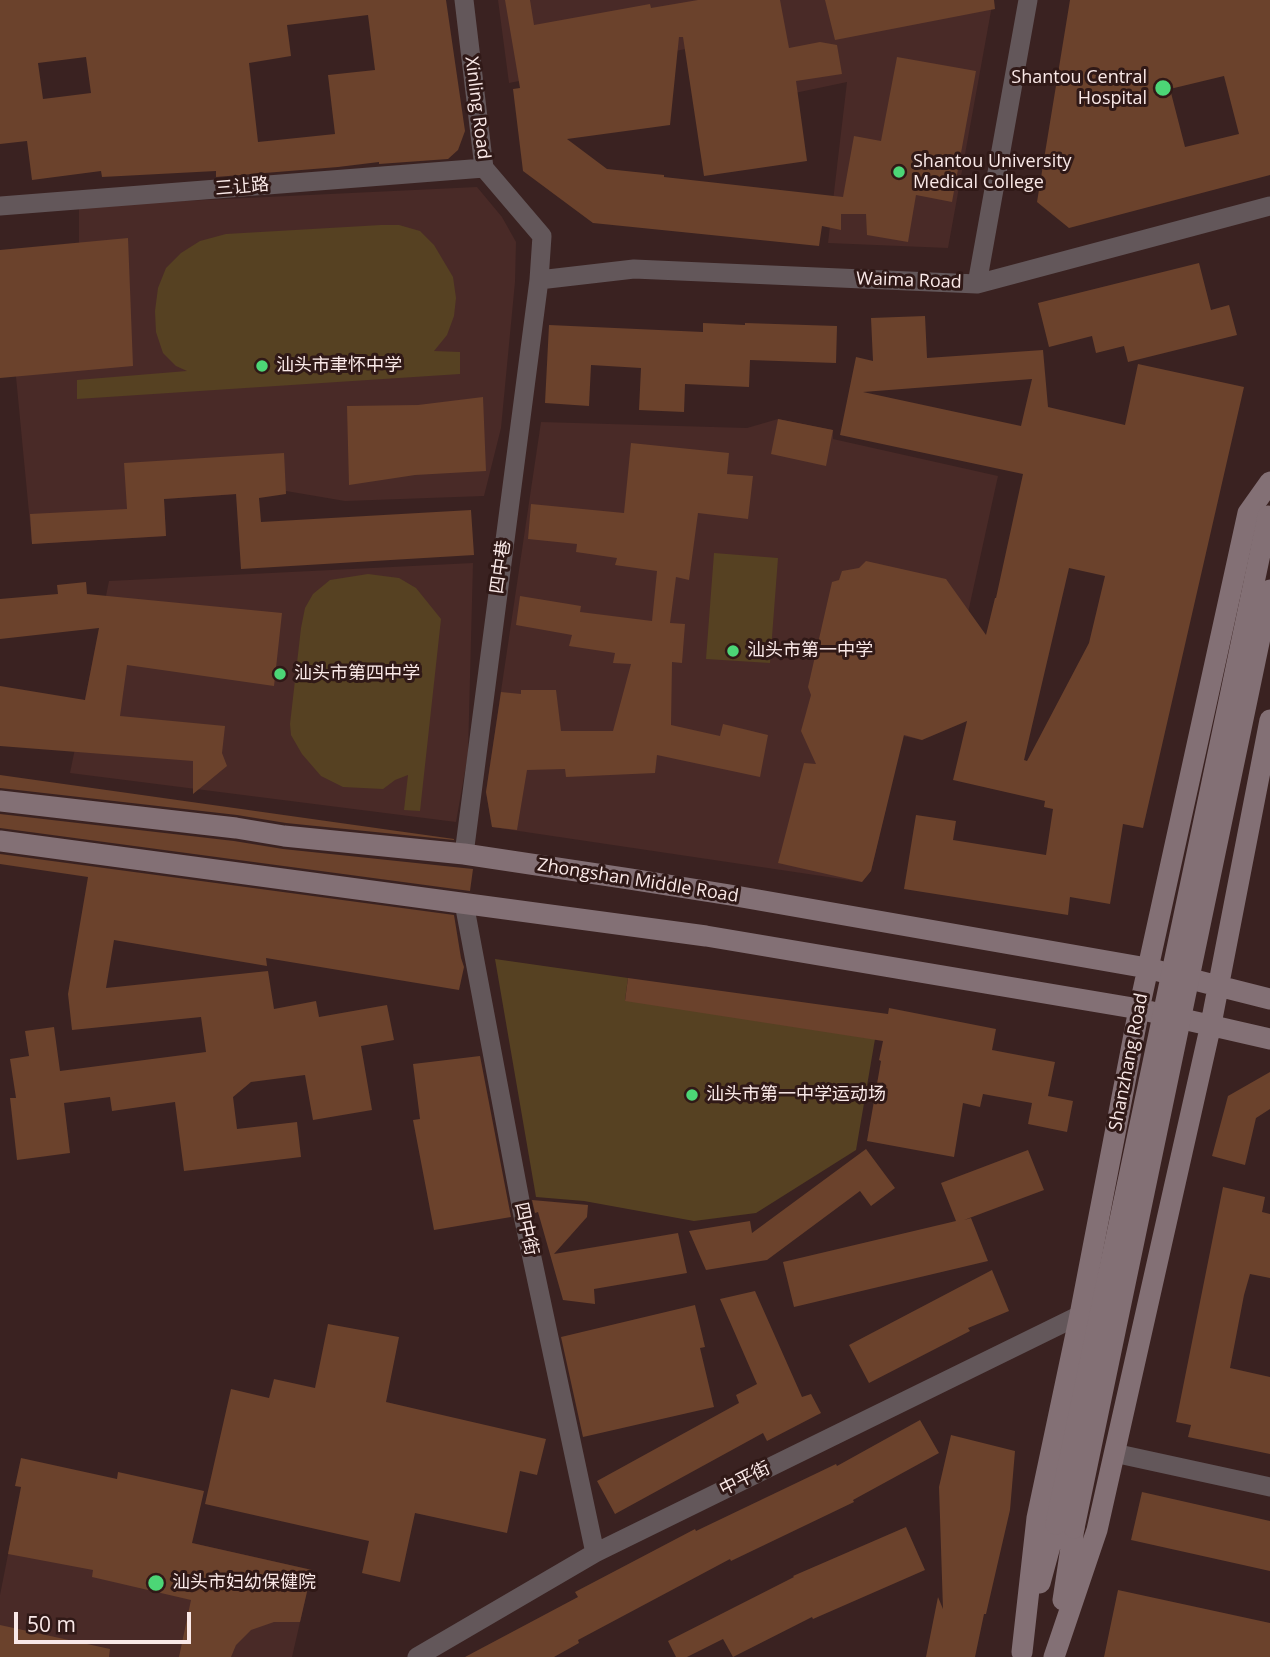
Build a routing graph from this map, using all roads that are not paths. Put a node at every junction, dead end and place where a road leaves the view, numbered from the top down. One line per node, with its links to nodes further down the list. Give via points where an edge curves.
1 (464, 0): 3 (street, Xinling Road)
2 (1028, 0): 7 (street)
3 (484, 168): 4 (street, 三让路); 6 (street, Xinling Road, via 542,236)
4 (0, 206)
5 (1270, 206): 7 (street, Waima Road)
6 (539, 280): 7 (street, Waima Road, via 634,270); 14 (street, 四中巷)
7 (977, 284)
8 (1270, 482): 16 (street, Shanzhang Road, via 1248,513)
9 (1269, 511): 25 (street, Shanzhang Road, bridge)
10 (1270, 590): 25 (street, Shanzhang Road, bridge)
11 (1270, 720): 17 (street, Shanzhang Road)
12 (0, 801): 14 (street, Zhongshan Middle Road)
13 (0, 841): 15 (street)
14 (464, 854): 16 (street, Zhongshan Middle Road)
15 (464, 903): 19 (street, via 706,936); 26 (street, 四中街, via 522,1211)
16 (1147, 968): 17 (street, Zhongshan Middle Road); 19 (street, Shanzhang Road)
17 (1219, 986): 18 (street, Zhongshan Middle Road); 20 (street, Shanzhang Road)
18 (1270, 999)
19 (1139, 1009): 20 (street); 22 (street, Shanzhang Road)
20 (1211, 1024): 21 (street); 23 (street, Shanzhang Road)
21 (1270, 1039)
22 (1080, 1315): 26 (street, 中平街); 27 (street, Shanzhang Road, via 1037,1518)
23 (1114, 1453): 24 (street); 29 (street, Shanzhang Road, via 1097,1530)
24 (1270, 1487)
25 (1065, 1526): 27 (street, Shanzhang Road); 29 (street, Shanzhang Road)
26 (595, 1553): 28 (street, 中平街)
27 (1022, 1654)
28 (417, 1657)
29 (1054, 1657)

